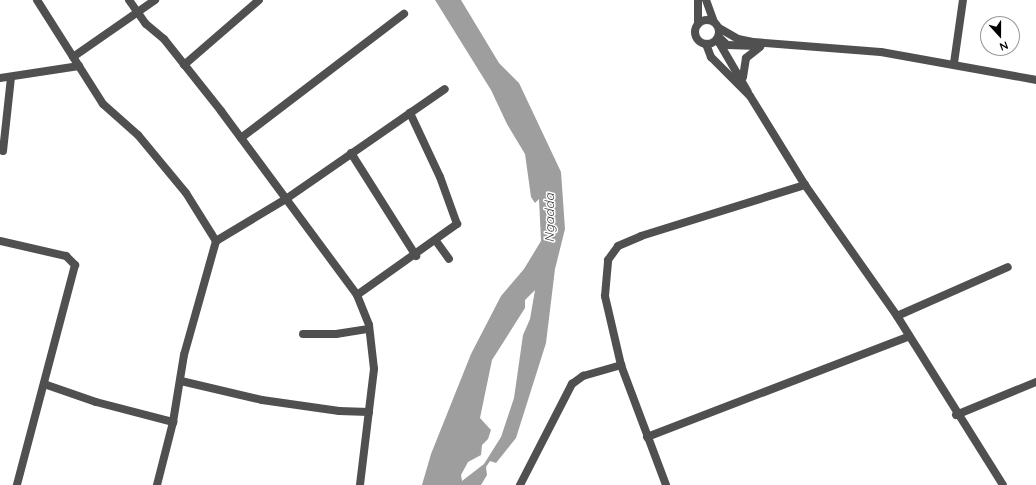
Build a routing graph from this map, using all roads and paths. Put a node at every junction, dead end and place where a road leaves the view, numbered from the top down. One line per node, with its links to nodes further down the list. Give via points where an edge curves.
1 (38, 0): 15 (street)
2 (129, 0): 8 (street)
3 (155, 0): 8 (street)
4 (258, 0): 17 (street)
5 (698, 0): 10 (street)
6 (706, 0): 11 (street)
7 (963, 0): 16 (street)
8 (138, 13): 15 (street); 17 (street)
9 (404, 14): 26 (street)
10 (698, 24): 11 (street, via 706,20); 13 (street, via 696,36)
11 (717, 32): 12 (street, via 738,39); 13 (street); 14 (street, via 727,45); 21 (street)
12 (773, 42): 14 (street); 16 (street, via 881,52)
13 (706, 44): 24 (street, via 711,57)
14 (761, 46): 21 (street, via 746,58)
15 (73, 57): 18 (street)
16 (954, 63): 22 (street)
17 (184, 65): 26 (street)
18 (79, 66): 19 (street); 32 (street, via 103,104 138,135 186,193)
19 (11, 77): 20 (street); 27 (street)
20 (0, 78)
21 (743, 78): 24 (street)
22 (1036, 80)
23 (445, 89): 25 (street)
24 (750, 96): 29 (street)
25 (410, 113): 28 (street); 33 (street, via 440,177 456,221 456,228)
26 (241, 138): 30 (street)
27 (3, 151)
28 (350, 153): 30 (street); 34 (street)
29 (805, 186): 38 (street); 42 (street, via 641,236 612,252 608,260 605,296)
30 (286, 199): 32 (street); 37 (street)
31 (0, 241): 45 (street, via 66,256 75,265)
32 (216, 241): 43 (street, via 184,355)
33 (436, 242): 34 (street); 35 (street)
34 (416, 256): 37 (street)
35 (449, 259)
36 (1008, 267): 38 (street)
37 (357, 294): 39 (street)
38 (896, 316): 41 (street)
39 (369, 329): 40 (street, via 336,334); 46 (street, via 374,369)
40 (303, 334)
41 (907, 337): 47 (street); 49 (street)
42 (621, 365): 49 (street); 53 (street, via 583,376 572,384)
43 (181, 381): 46 (street, via 262,400 339,411); 48 (street)
44 (1036, 382): 47 (street)
45 (44, 384): 48 (street, via 96,402); 50 (street)
46 (369, 412): 52 (street)
47 (956, 415): 55 (street)
48 (173, 422): 51 (street)
49 (647, 437): 54 (street)
50 (17, 485)
51 (157, 485)
52 (360, 485)
53 (520, 485)
54 (666, 485)
55 (1003, 485)

